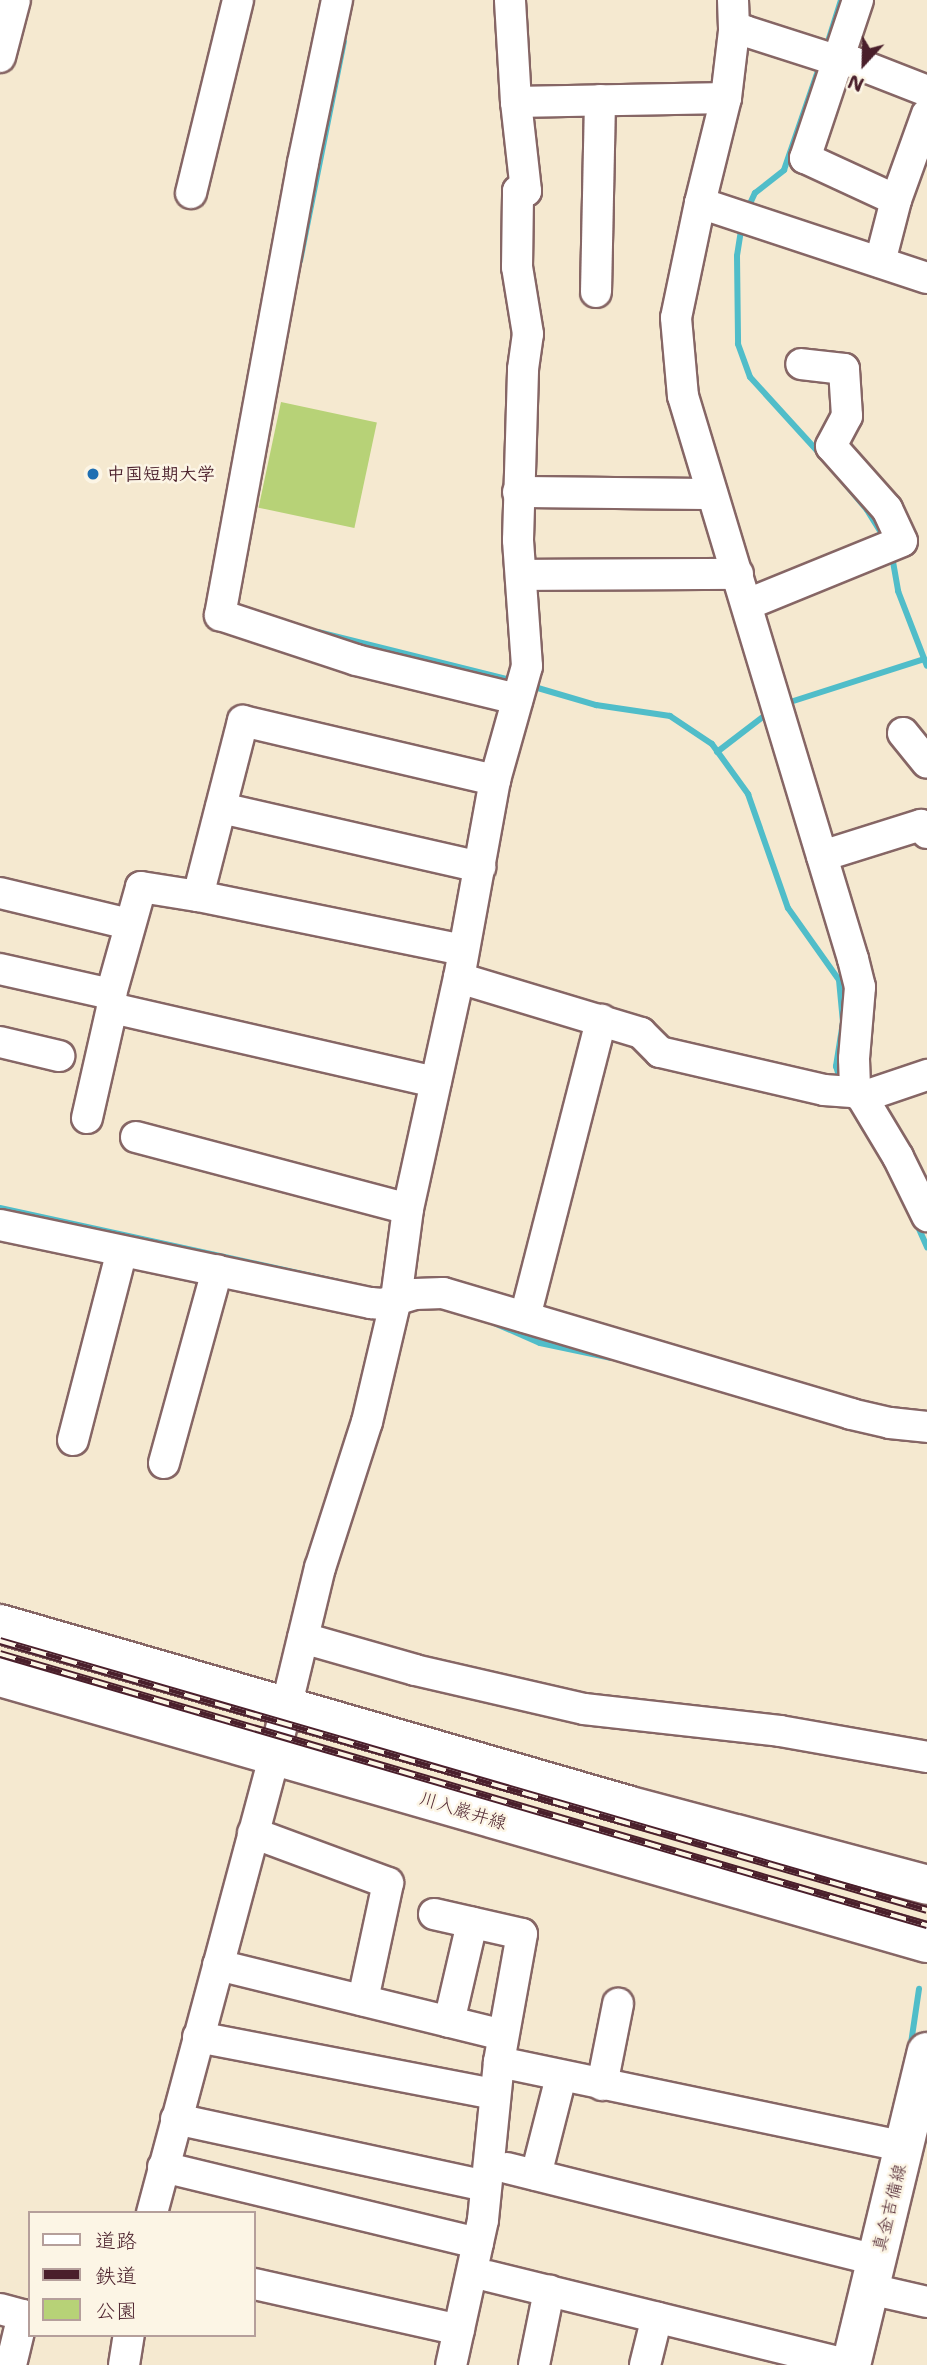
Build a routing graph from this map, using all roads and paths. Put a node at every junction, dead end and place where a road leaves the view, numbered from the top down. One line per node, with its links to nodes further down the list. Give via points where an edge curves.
1 (15, 0): 8 (street)
2 (238, 0): 15 (street)
3 (337, 0): 27 (street, via 220,615 356,660)
4 (510, 0): 13 (street)
5 (733, 0): 7 (street)
6 (858, 0): 9 (street)
7 (734, 31): 9 (street); 11 (street)
8 (0, 57)
9 (829, 57): 10 (street); 16 (street, via 805,158)
10 (927, 91)
11 (726, 98): 12 (street); 17 (street)
12 (600, 100): 13 (street); 20 (street)
13 (516, 102): 22 (street, via 526,191 518,191 517,267 527,334)
14 (927, 114): 16 (street)
15 (191, 193)
16 (896, 200): 18 (street)
17 (700, 203): 18 (street); 23 (street, via 676,318 683,396)
18 (880, 262): 19 (street)
19 (927, 278)
20 (596, 292)
21 (802, 364): 26 (street, via 844,369 847,416 831,446 887,509 902,541)
22 (519, 492): 23 (street); 25 (street)
23 (712, 494): 24 (street)
24 (738, 574): 25 (street); 26 (street)
25 (521, 575): 27 (street, via 527,666)
26 (748, 604): 33 (street)
27 (517, 699): 30 (street)
28 (903, 733): 29 (street)
29 (927, 764)
30 (495, 780): 31 (street, via 243,721); 34 (street)
31 (221, 808): 34 (street); 36 (street)
32 (927, 833): 33 (street, via 921,825)
33 (822, 856): 46 (street, via 860,987 854,1059)
34 (480, 867): 38 (street)
35 (0, 893): 37 (street)
36 (198, 896): 37 (street, via 141,887); 38 (street)
37 (129, 924): 40 (street)
38 (461, 964): 41 (street); 45 (street)
39 (0, 969): 40 (street)
40 (112, 1001): 45 (street); 47 (street)
41 (601, 1020): 46 (street, via 640,1034 660,1052); 55 (street)
42 (0, 1042): 43 (street)
43 (59, 1056)
44 (927, 1076): 46 (street)
45 (436, 1082): 49 (street)
46 (859, 1094): 50 (street)
47 (87, 1118)
48 (136, 1138): 49 (street)
49 (408, 1209): 54 (street)
50 (927, 1216)
51 (0, 1225): 52 (street)
52 (122, 1251): 53 (street); 57 (street)
53 (217, 1270): 54 (street, via 371,1303); 58 (street)
54 (396, 1299): 55 (street, via 443,1293); 60 (street, via 367,1422 320,1568)
55 (525, 1317): 56 (street, via 851,1414)
56 (927, 1427)
57 (73, 1440)
58 (164, 1463)
59 (0, 1624): 62 (main road)
60 (303, 1638): 62 (street); 64 (street, via 583,1709 780,1731)
61 (0, 1677): 63 (main road, 川入巌井線)
62 (286, 1708): 63 (street); 66 (main road)
63 (275, 1755): 65 (street); 69 (main road, 川入巌井線)
64 (927, 1757)
65 (253, 1833): 70 (street); 71 (street, via 388,1883)
66 (927, 1885)
67 (434, 1914): 68 (street)
68 (472, 1923): 73 (street); 75 (street, via 522,1934)
69 (927, 1943)
70 (218, 1965): 71 (street); 74 (street)
71 (363, 2000): 73 (street)
72 (618, 2004): 78 (street)
73 (449, 2022): 75 (street)
74 (198, 2037): 79 (street); 80 (street)
75 (501, 2049): 77 (street); 79 (street)
76 (927, 2052): 81 (main road, 真金吉備線)
77 (561, 2077): 78 (street); 83 (street)
78 (601, 2085): 81 (street)
79 (495, 2094): 83 (street)
80 (176, 2119): 82 (street); 83 (street)
81 (895, 2145): 86 (main road, 真金吉備線)
82 (163, 2167): 84 (street); 85 (street)
83 (510, 2177): 85 (street); 86 (street)
84 (152, 2211)
85 (478, 2243): 93 (street)
86 (867, 2266): 90 (street); 96 (main road, 真金吉備線)
87 (488, 2276): 89 (street)
88 (256, 2284): 93 (street)
89 (550, 2291): 92 (street); 100 (street)
90 (927, 2302)
91 (0, 2309): 97 (street, via 23,2315)
92 (657, 2317): 95 (street); 101 (street)
93 (459, 2330): 99 (street)
94 (129, 2337): 98 (street)
95 (763, 2354): 96 (street)
96 (842, 2362)
97 (11, 2365)
98 (124, 2365)
99 (451, 2365)
100 (534, 2365)
101 (645, 2365)

